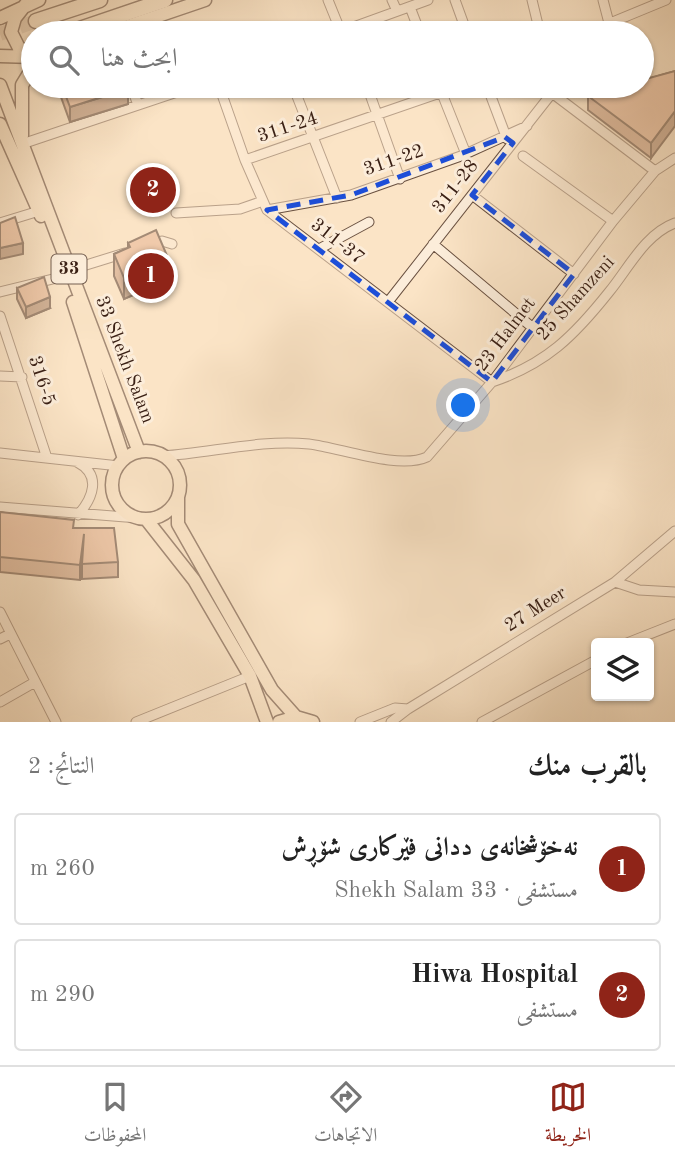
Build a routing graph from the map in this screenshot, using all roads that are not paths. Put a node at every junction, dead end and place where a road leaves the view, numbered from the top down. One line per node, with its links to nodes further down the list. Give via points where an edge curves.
1 (39, 0): 12 (main road)
2 (100, 0): 17 (highway)
3 (164, 0): 18 (highway)
4 (205, 0): 19 (main road)
5 (328, 0): 20 (street)
6 (392, 0): 15 (street)
7 (428, 0): 14 (street)
8 (455, 0): 23 (street)
9 (532, 0): 24 (street)
10 (603, 0): 25 (street)
11 (666, 0): 26 (street)
12 (26, 4): 13 (main road); 16 (main road); 27 (main road, via 11,32)
13 (0, 6)
14 (410, 6): 15 (street); 22 (street)
15 (397, 11): 21 (street)
16 (0, 18)
17 (36, 21)
18 (103, 21)
19 (143, 21)
20 (338, 21)
21 (371, 21)
22 (416, 21)
23 (463, 21)
24 (537, 21)
25 (608, 21)
26 (614, 21)
27 (21, 49)
28 (21, 55): 29 (main road)
29 (0, 56)
30 (0, 85): 48 (main road, 33 Shekh Salam / 33)
31 (22, 98): 48 (main road)
32 (135, 98): 42 (street)
33 (159, 98): 42 (street)
34 (223, 98): 52 (street, 311-37)
35 (298, 98): 45 (street)
36 (371, 98): 43 (street)
37 (419, 98): 43 (street, 311-24)
38 (444, 98): 49 (street)
39 (492, 98): 46 (street)
40 (548, 98): 46 (street, 311-22, via 527,126)
41 (559, 98): 54 (street)
42 (138, 105): 48 (street)
43 (378, 116): 45 (street, 311-24); 55 (street)
44 (0, 124): 53 (main road, 33 Shekh Salam / 33)
45 (313, 138): 52 (street, 311-24); 57 (street)
46 (509, 140): 49 (street, 311-22); 56 (street, 311-28)
47 (0, 141): 53 (main road)
48 (22, 144): 68 (main road, 33 Shekh Salam / 33)
49 (466, 154): 55 (street, 311-22)
50 (523, 156): 61 (street)
51 (675, 158): 54 (street, 23 Halmet)
52 (245, 160): 58 (street, 311-37)
53 (18, 166): 59 (main road, 33 Shekh Salam / 33)
54 (655, 171): 61 (street, 23 Halmet)
55 (400, 178): 57 (street, 311-22)
56 (472, 195): 66 (street, 311-28); 69 (street)
57 (337, 198): 58 (street, 311-22)
58 (265, 205): 60 (street, 311-22); 67 (street, 311-37)
59 (39, 211): 63 (street); 68 (main road, 33 Shekh Salam / 33)
60 (176, 213)
61 (613, 221): 69 (street, 23 Halmet)
62 (369, 222): 67 (street)
63 (0, 223)
64 (675, 223): 76 (street, 25 Shamzeni, via 648,241 560,348 538,363)
65 (172, 244): 68 (street, via 162,241)
66 (433, 244): 71 (street, 311-28); 73 (street)
67 (318, 249): 71 (street, 311-37)
68 (67, 273): 70 (street); 77 (main road, 33 Shekh Salam / 33); 82 (main road, 33 Shekh Salam / 33)
69 (574, 274): 73 (street, 23 Halmet)
70 (0, 292)
71 (388, 302): 76 (street, 311-37)
72 (0, 316): 75 (street, 316-5)
73 (533, 328): 76 (street, 23 Halmet)
74 (0, 376): 75 (street)
75 (22, 377): 80 (street, 316-5)
76 (492, 382): 79 (street, 23 Halmet, via 432,453 415,461 291,443)
77 (139, 452): 79 (main road, 33 Shekh Salam); 82 (main road, 33 Shekh Salam)
78 (0, 453): 80 (street)
79 (163, 456): 83 (main road, via 178,474)
80 (47, 458): 81 (street)
81 (75, 461): 82 (street); 85 (street, via 87,468 93,484 90,500)
82 (121, 463): 86 (main road, 33 Shekh Salam / 33, via 113,481 114,497 123,510)
83 (178, 498): 86 (main road, via 162,516); 100 (main road, via 178,524 272,690)
84 (0, 507): 85 (street)
85 (78, 515): 86 (street)
86 (142, 519): 96 (main road, 33 Shekh Salam / 33, via 194,580)
87 (675, 531): 88 (street, 27 Meer)
88 (615, 582): 89 (street, via 639,590); 99 (street, 27 Meer)
89 (675, 592)
90 (0, 612): 92 (street)
91 (675, 624): 93 (street)
92 (10, 634): 94 (street); 97 (street)
93 (640, 638)
94 (0, 639)
95 (591, 663): 108 (street)
96 (250, 676): 102 (street); 103 (main road, 33 Shekh Salam / 33)
97 (35, 682): 98 (street); 101 (street)
98 (0, 702)
99 (408, 709): 106 (street, 27 Meer); 107 (street, 27 Meer)
100 (296, 717): 104 (main road); 105 (main road)
101 (56, 722)
102 (136, 722)
103 (267, 722)
104 (279, 722)
105 (313, 722)
106 (360, 722)
107 (391, 722)
108 (482, 722)

